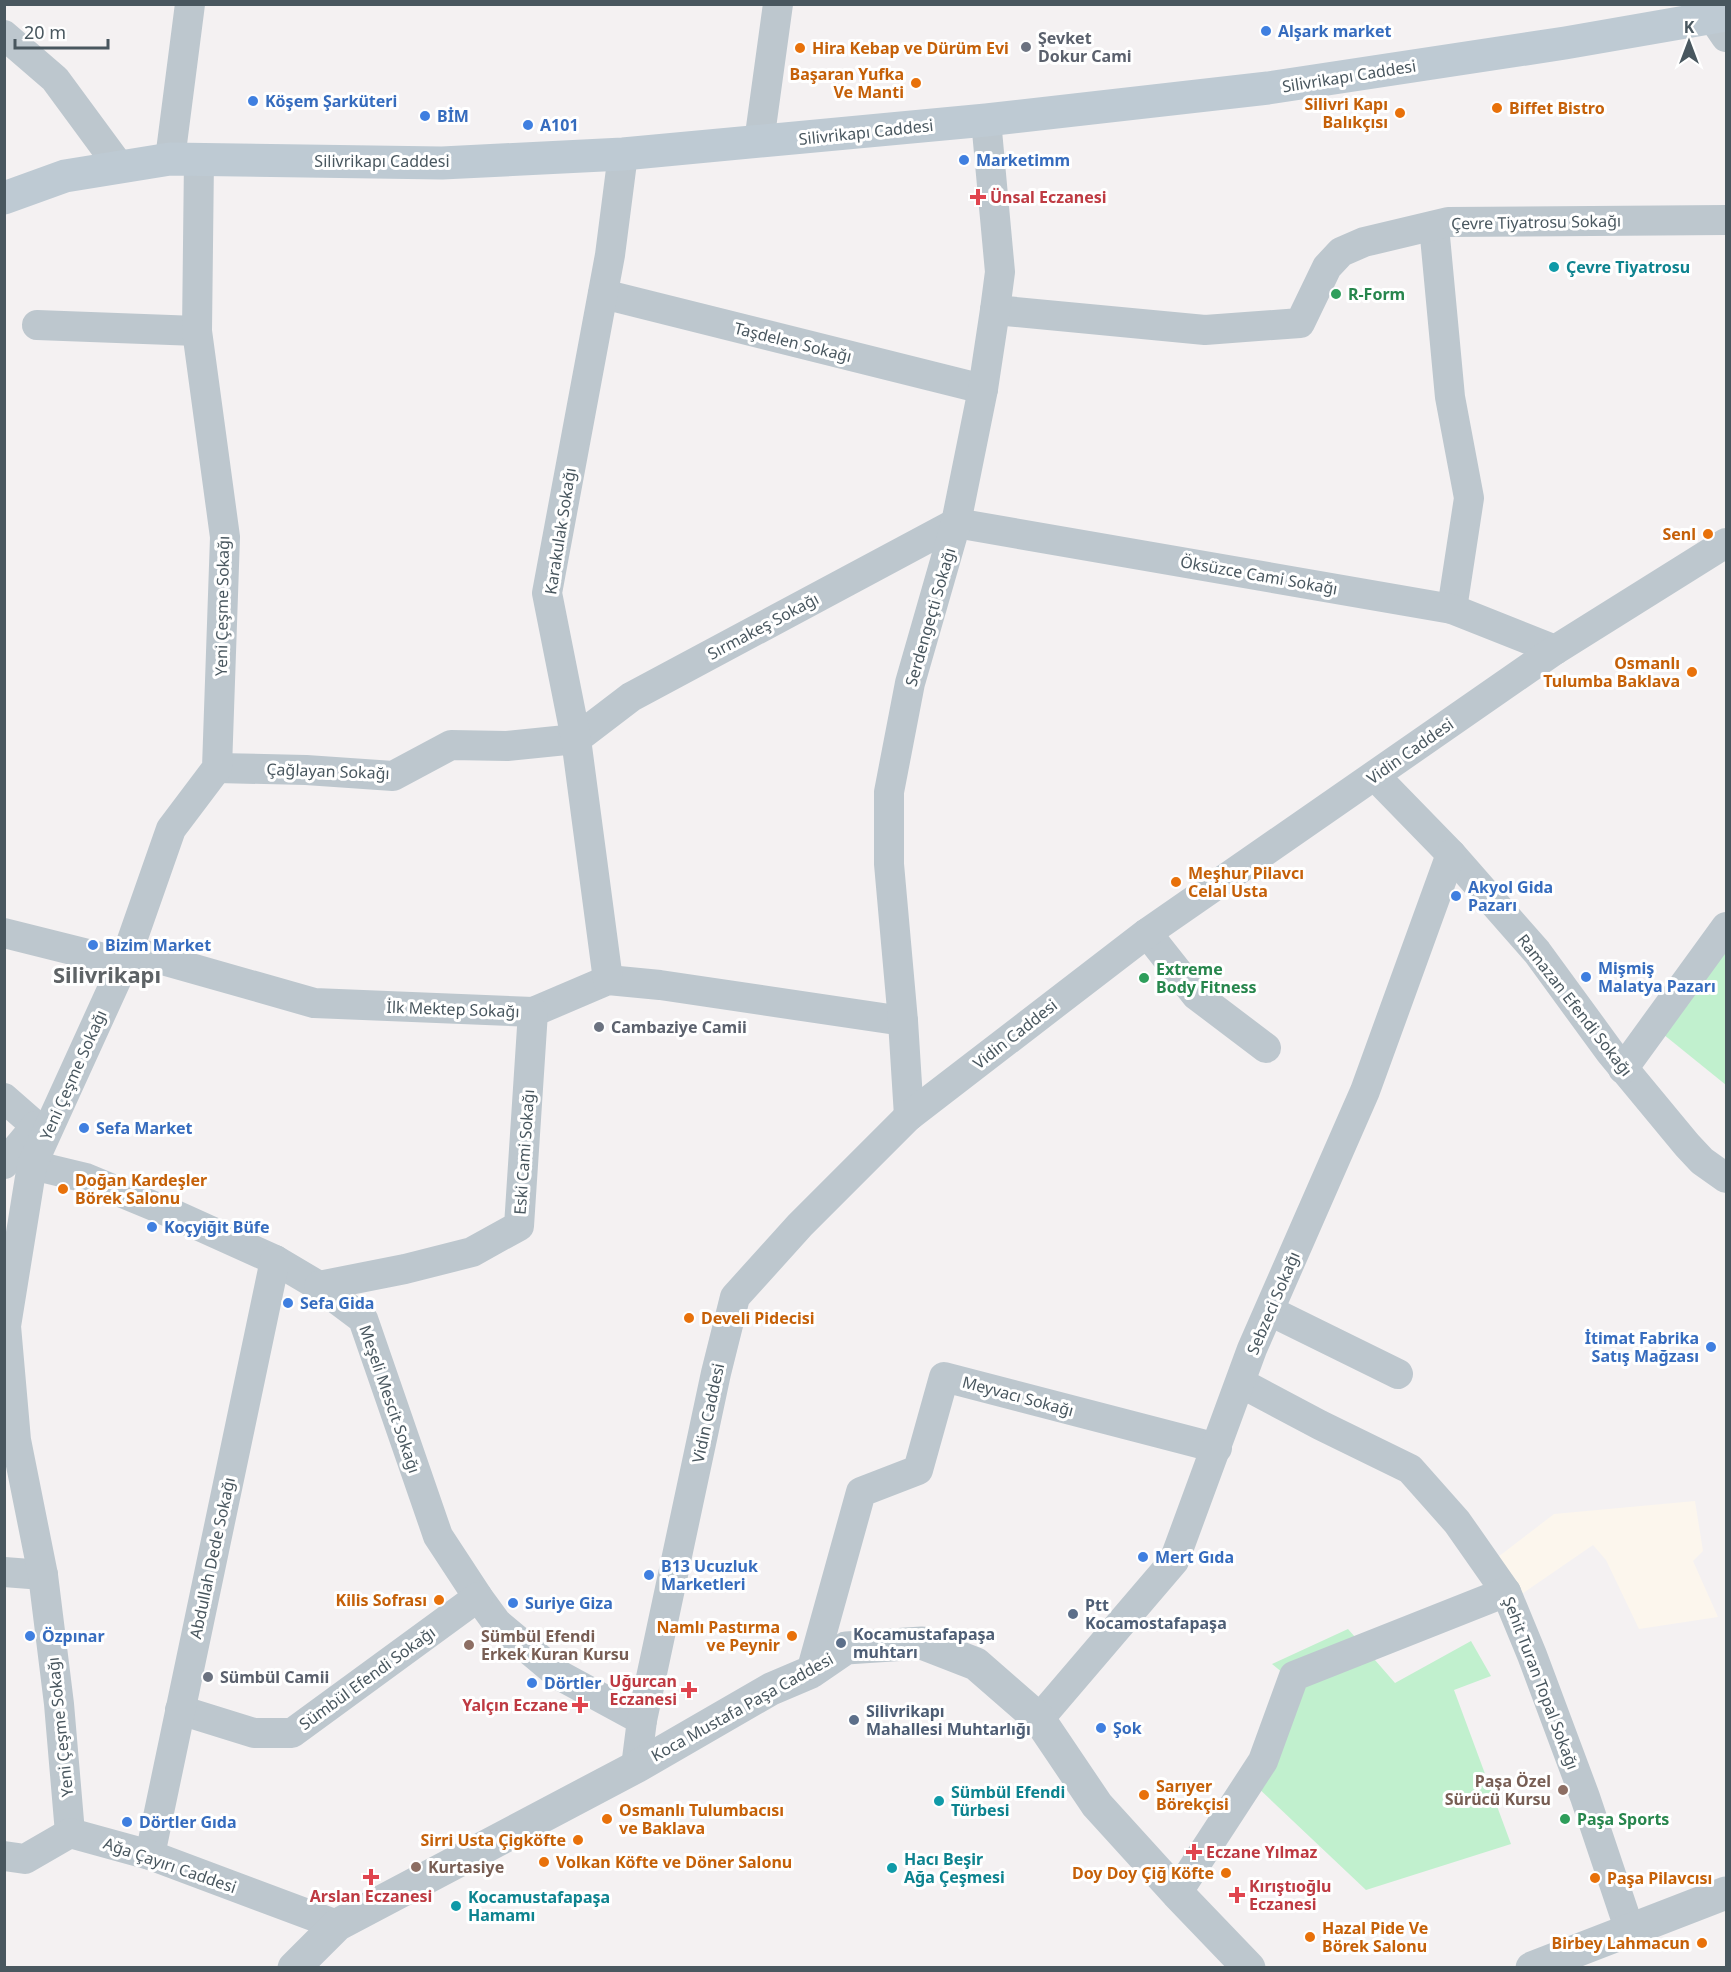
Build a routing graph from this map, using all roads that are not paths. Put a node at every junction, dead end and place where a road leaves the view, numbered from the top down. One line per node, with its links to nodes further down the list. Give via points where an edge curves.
1 (190, 4): 8 (street, Yeni Çeşme Sokağı)
2 (778, 4): 6 (street)
3 (1722, 24): 5 (main road, Silivrikapı Caddesi, via 1268,88)
4 (4, 35): 9 (street, via 55,79)
5 (987, 120): 6 (main road, Silivrikapı Caddesi); 14 (street, Serdengeçti Sokağı, via 1000,272)
6 (759, 142): 7 (main road, Silivrikapı Caddesi)
7 (623, 154): 8 (main road, Silivrikapı Caddesi, via 442,163); 13 (street, Karakulak Sokağı)
8 (185, 159): 9 (main road, Silivrikapı Caddesi); 16 (street, Yeni Çeşme Sokağı)
9 (119, 166): 10 (main road, Silivrikapı Caddesi, via 65,176)
10 (4, 198)
11 (1726, 220): 12 (street, Çevre Tiyatrosu Sokağı, via 1448,222)
12 (1434, 226): 14 (street, Çevre Tiyatrosu Sokağı, via 1364,242 1341,252 1328,267 1300,323 1205,330); 20 (street, via 1450,397 1469,498)
13 (603, 294): 17 (street, Taşdelen Sokağı); 22 (street, Karakulak Sokağı, via 547,593)
14 (996, 310): 17 (street, Serdengeçti Sokağı)
15 (37, 325): 16 (street)
16 (197, 331): 23 (street, Yeni Çeşme Sokağı, via 225,537)
17 (983, 389): 18 (street, Serdengeçti Sokağı)
18 (956, 523): 20 (street, Öksüzce Cami Sokağı); 22 (street, Sırmakeş Sokağı, via 631,697); 32 (street, Serdengeçti Sokağı, via 910,683 889,792 889,864)
19 (1726, 543): 21 (street, Vidin Caddesi)
20 (1452, 609): 21 (street, Öksüzce Cami Sokağı)
21 (1555, 650): 24 (street, Vidin Caddesi)
22 (576, 739): 23 (street, Çağlayan Sokağı, via 507,746 451,745 393,776); 30 (street, Karakulak Sokağı)
23 (217, 768): 29 (street, Yeni Çeşme Sokağı, via 171,829)
24 (1375, 776): 25 (street, Ramazan Efendi Sokağı); 28 (street, Vidin Caddesi)
25 (1451, 854): 34 (street, Ramazan Efendi Sokağı, via 1537,951); 41 (street, Sebzeci Sokağı, via 1365,1091)
26 (1726, 927): 34 (street)
27 (4, 933): 29 (street, İlk Mektep Sokağı)
28 (1147, 933): 33 (street, via 1196,995); 36 (street, Vidin Caddesi)
29 (124, 963): 31 (street, İlk Mektep Sokağı, via 145,955 314,1003); 37 (street, Yeni Çeşme Sokağı)
30 (608, 980): 31 (street, İlk Mektep Sokağı); 32 (street, İlk Mektep Sokağı)
31 (534, 1012): 40 (street, Eski Cami Sokağı, via 519,1226 472,1252)
32 (903, 1021): 36 (street, Serdengeçti Sokağı)
33 (1266, 1048)
34 (1623, 1069): 38 (street, Ramazan Efendi Sokağı, via 1702,1161)
35 (4, 1098): 37 (street, via 36,1126)
36 (909, 1116): 52 (street, Vidin Caddesi, via 800,1225 735,1298)
37 (18, 1164): 39 (street, Meşeli Mescit Sokağı, via 86,1178); 46 (street, Yeni Çeşme Sokağı, via 6,1326 16,1440)
38 (1726, 1178)
39 (275, 1260): 40 (street, Meşeli Mescit Sokağı); 50 (street, Abdullah Dede Sokağı)
40 (319, 1286): 48 (street, Meşeli Mescit Sokağı, via 363,1319 438,1536)
41 (1270, 1311): 42 (street); 43 (street, Sebzeci Sokağı)
42 (1398, 1374)
43 (1241, 1383): 44 (street, Sebzeci Sokağı); 47 (street, Şehit Turan Topal Sokağı, via 1410,1469 1457,1522)
44 (1217, 1448): 49 (street, Meyvacı Sokağı, via 944,1377 918,1470 861,1492); 51 (street, Sebzeci Sokağı, via 1174,1561)
45 (4, 1572): 46 (street)
46 (43, 1575): 54 (street, Yeni Çeşme Sokağı)
47 (1506, 1592): 57 (street, via 1294,1676 1263,1761); 60 (street, Şehit Turan Topal Sokağı, via 1585,1797)
48 (478, 1598): 50 (street, Sümbül Efendi Sokağı, via 292,1732 254,1732); 52 (street, Meşeli Mescit Sokağı, via 497,1623 559,1675)
49 (811, 1672): 51 (street, Koca Mustafa Paşa Caddesi, via 846,1648 922,1643 976,1665); 53 (street, Koca Mustafa Paşa Caddesi, via 771,1689)
50 (180, 1710): 55 (street, Abdullah Dede Sokağı)
51 (1039, 1719): 57 (street, Koca Mustafa Paşa Caddesi, via 1097,1805)
52 (642, 1720): 53 (street, Vidin Caddesi)
53 (636, 1767): 59 (street, Koca Mustafa Paşa Caddesi)
54 (70, 1833): 55 (street, Ağa Çayırı Caddesi); 56 (street)
55 (150, 1855): 59 (street, Ağa Çayırı Caddesi)
56 (11, 1864)
57 (1177, 1893): 63 (street, Koca Mustafa Paşa Caddesi)
58 (1726, 1893): 60 (street)
59 (337, 1925): 62 (street, Koca Mustafa Paşa Caddesi)
60 (1630, 1931): 61 (street)
61 (1584, 1957): 64 (street)
62 (294, 1968)
63 (1249, 1968)
64 (1532, 1968)

